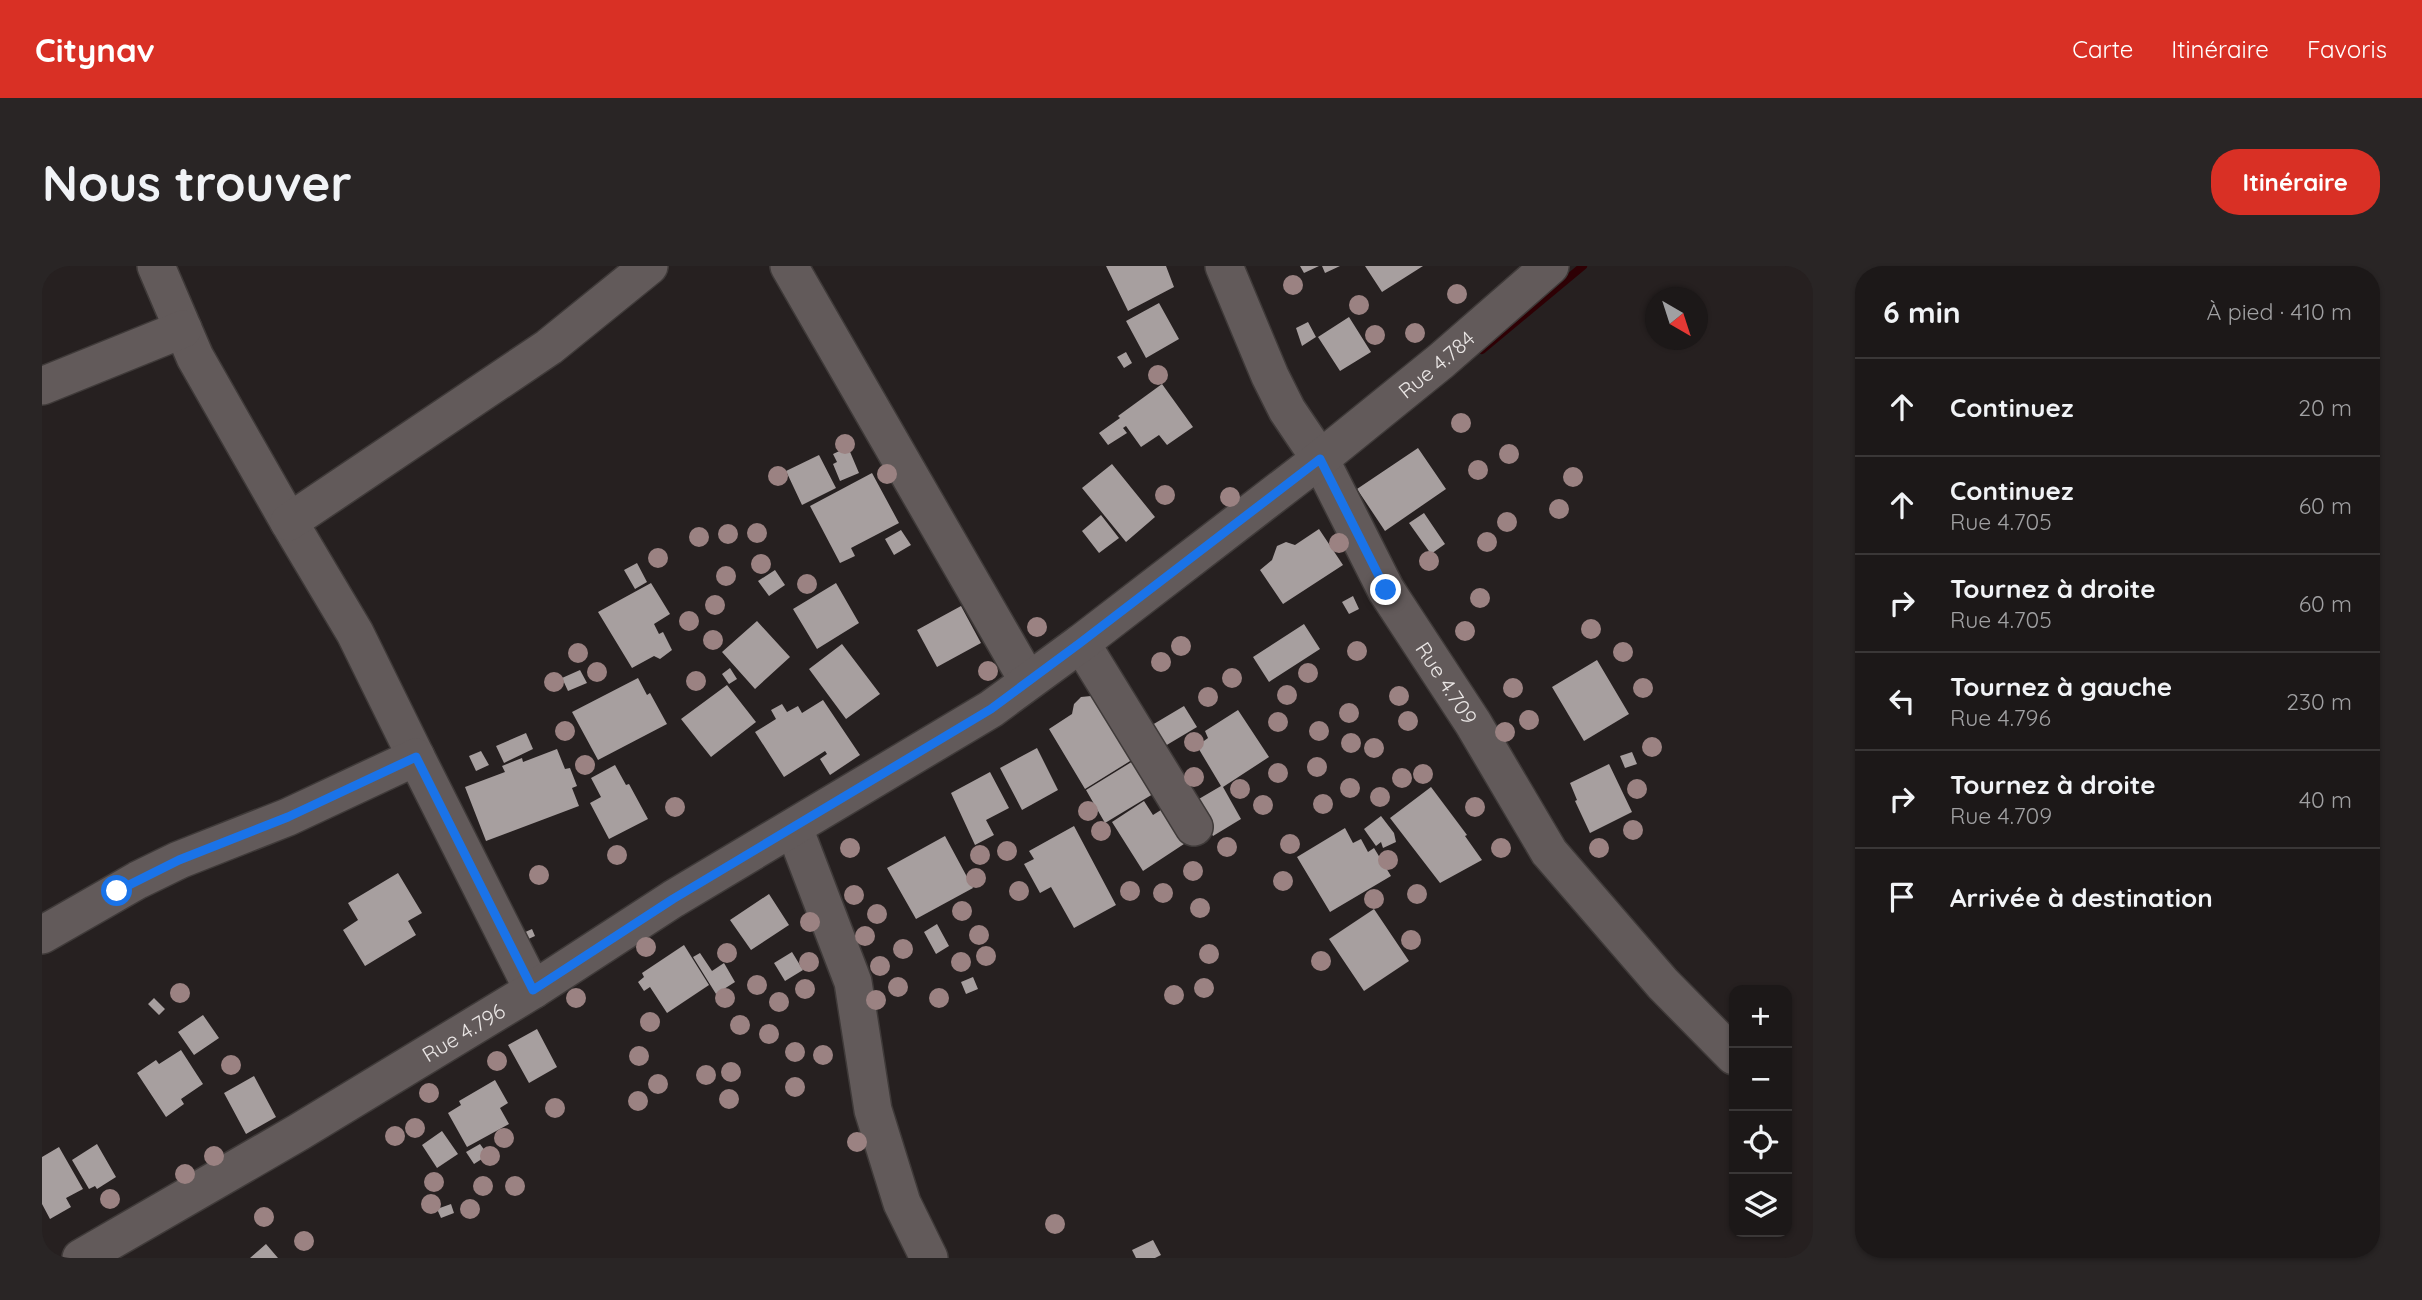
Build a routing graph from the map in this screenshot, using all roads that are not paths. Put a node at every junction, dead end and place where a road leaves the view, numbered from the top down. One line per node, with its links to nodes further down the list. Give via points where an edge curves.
1 (156, 266): 6 (street)
2 (649, 266): 9 (street, via 549,347)
3 (789, 266): 11 (street)
4 (1224, 266): 8 (street, Rue 4.709, via 1270,376)
5 (1550, 266): 8 (street, Rue 4.784)
6 (183, 329): 7 (street); 9 (street)
7 (42, 386)
8 (1320, 459): 10 (street, Rue 4.796); 17 (street, Rue 4.709, via 1386,590 1473,723 1549,852 1663,984)
9 (289, 522): 12 (street, via 355,633)
10 (1080, 643): 11 (street, Rue 4.796); 13 (street)
11 (1028, 681): 14 (street, Rue 4.796, via 991,709)
12 (416, 757): 15 (street, via 288,817 179,860); 16 (street)
13 (1194, 827)
14 (794, 828): 16 (street, Rue 4.796); 19 (street, via 853,982 873,1110 902,1203)
15 (42, 935)
16 (533, 990): 18 (street, Rue 4.796)
17 (1729, 1051)
18 (81, 1258)
19 (929, 1258)

